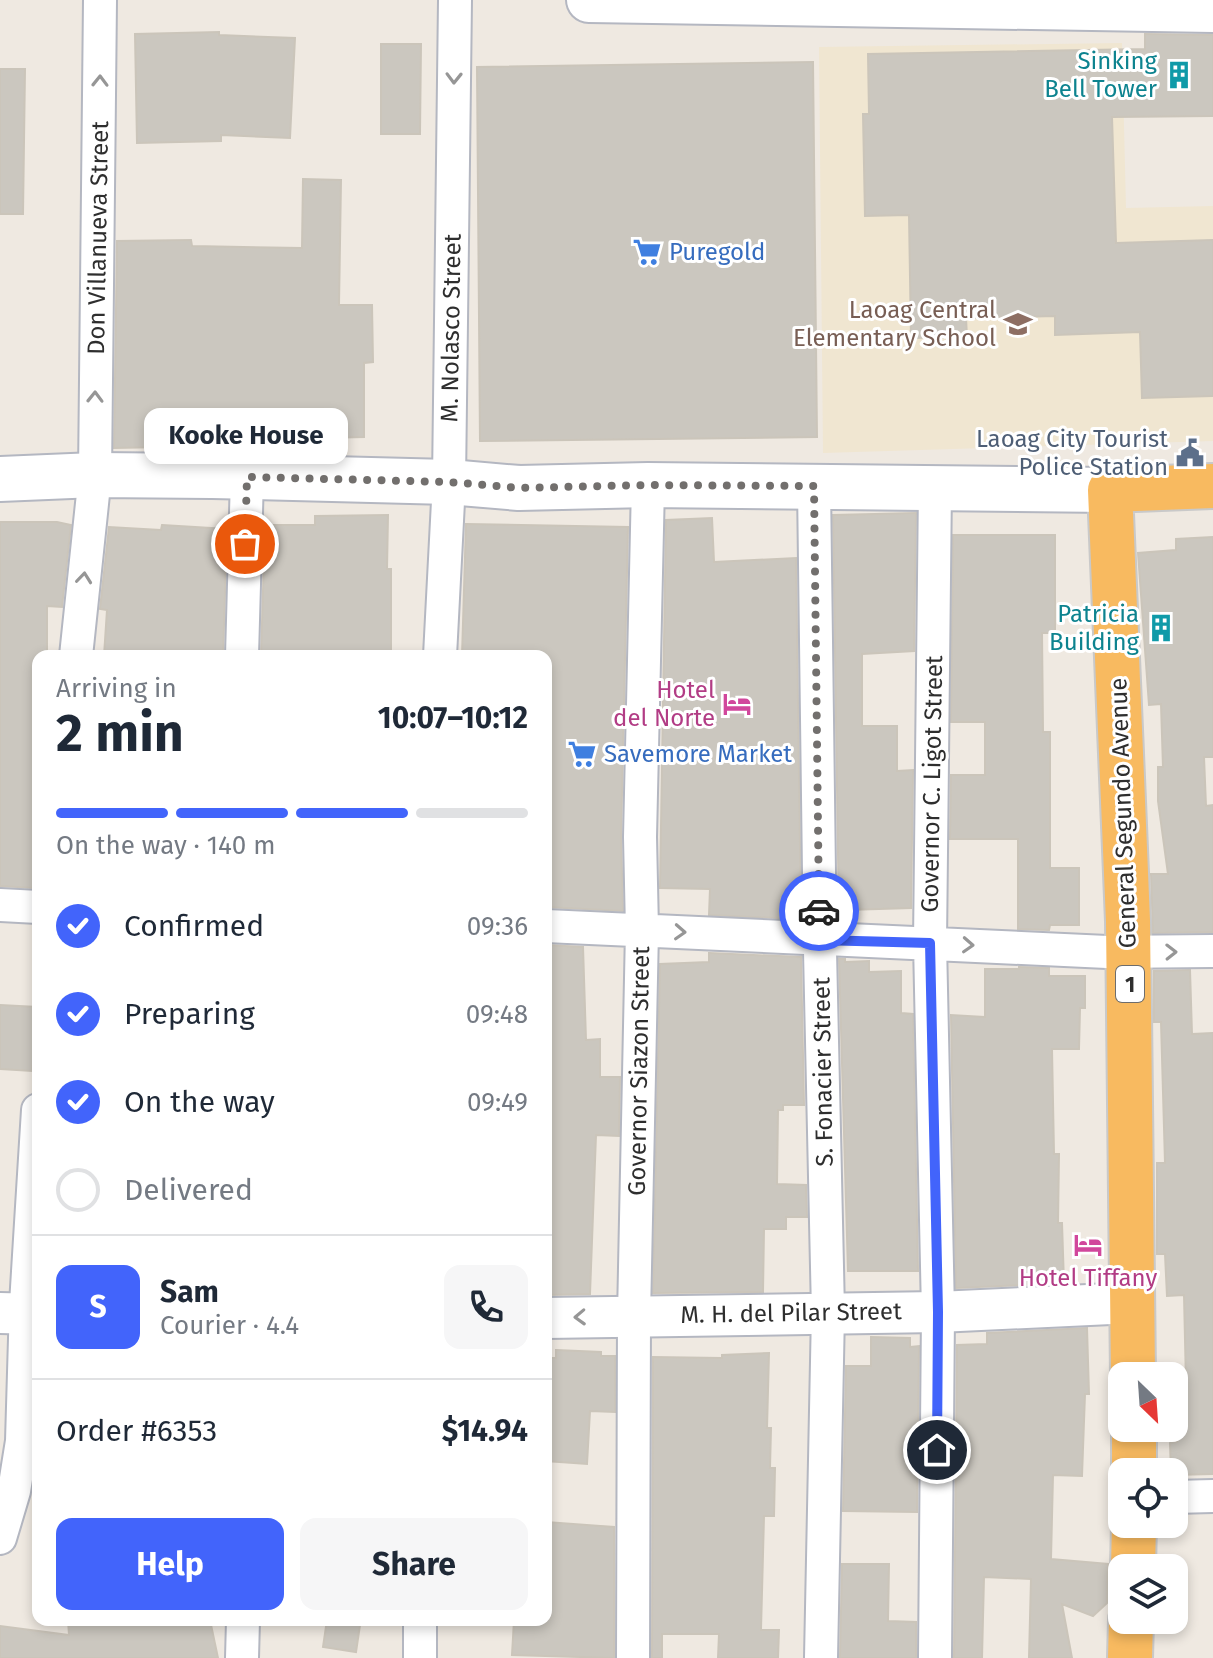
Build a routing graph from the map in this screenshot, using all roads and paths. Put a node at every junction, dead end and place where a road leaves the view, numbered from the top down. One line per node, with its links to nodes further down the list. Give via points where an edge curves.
1 (100, 0): 5 (street, Don Villanueva Street, one-way to 1)
2 (455, 0): 8 (street, M. Nolasco Street, one-way to 8)
3 (589, 0): 4 (main road)
4 (1213, 10)
5 (95, 475): 6 (main road); 7 (main road); 14 (street, Don Villanueva Street, one-way to 5)
6 (247, 477): 8 (main road); 15 (street)
7 (0, 479)
8 (449, 482): 9 (main road, via 519,488); 16 (street, M. Nolasco Street)
9 (648, 485): 10 (main road); 20 (street, Governor Siazon Street)
10 (814, 486): 11 (main road); 21 (street, S. Fonacier Street)
11 (935, 486): 13 (main road); 22 (street, Governor C. Ligot Street)
12 (1213, 486): 13 (highway)
13 (1110, 490): 24 (highway, General Segundo Avenue / 1)
14 (77, 650)
15 (242, 650)
16 (440, 650)
17 (0, 905): 18 (street)
18 (32, 907)
19 (552, 926): 20 (street)
20 (642, 930): 21 (street, one-way to 21); 30 (street, Governor Siazon Street)
21 (819, 940): 22 (street); 27 (street, S. Fonacier Street)
22 (930, 943): 24 (street, one-way to 24); 28 (street, Governor C. Ligot Street)
23 (1213, 951): 24 (street, one-way to 23)
24 (1129, 953): 26 (highway, General Segundo Avenue / 1)
25 (32, 1182): 29 (street)
26 (1132, 1303): 28 (street, M. H. del Pilar Street); 32 (highway, General Segundo Avenue / 1)
27 (828, 1312): 28 (street, M. H. del Pilar Street); 30 (street, M. H. del Pilar Street); 42 (street, S. Fonacier Street)
28 (938, 1312): 43 (street, Governor C. Ligot Street)
29 (21, 1314): 35 (street, via 22,1441)
30 (634, 1316): 31 (street, M. H. del Pilar Street, one-way to 31); 41 (street, Governor Siazon Street)
31 (552, 1318)
32 (1133, 1362)
33 (1213, 1496): 34 (street)
34 (1188, 1497)
35 (0, 1538)
36 (243, 1626): 39 (street)
37 (420, 1626): 40 (street)
38 (1131, 1634): 44 (highway)
39 (242, 1658)
40 (420, 1658)
41 (633, 1658)
42 (821, 1658)
43 (935, 1658)
44 (1130, 1658)

